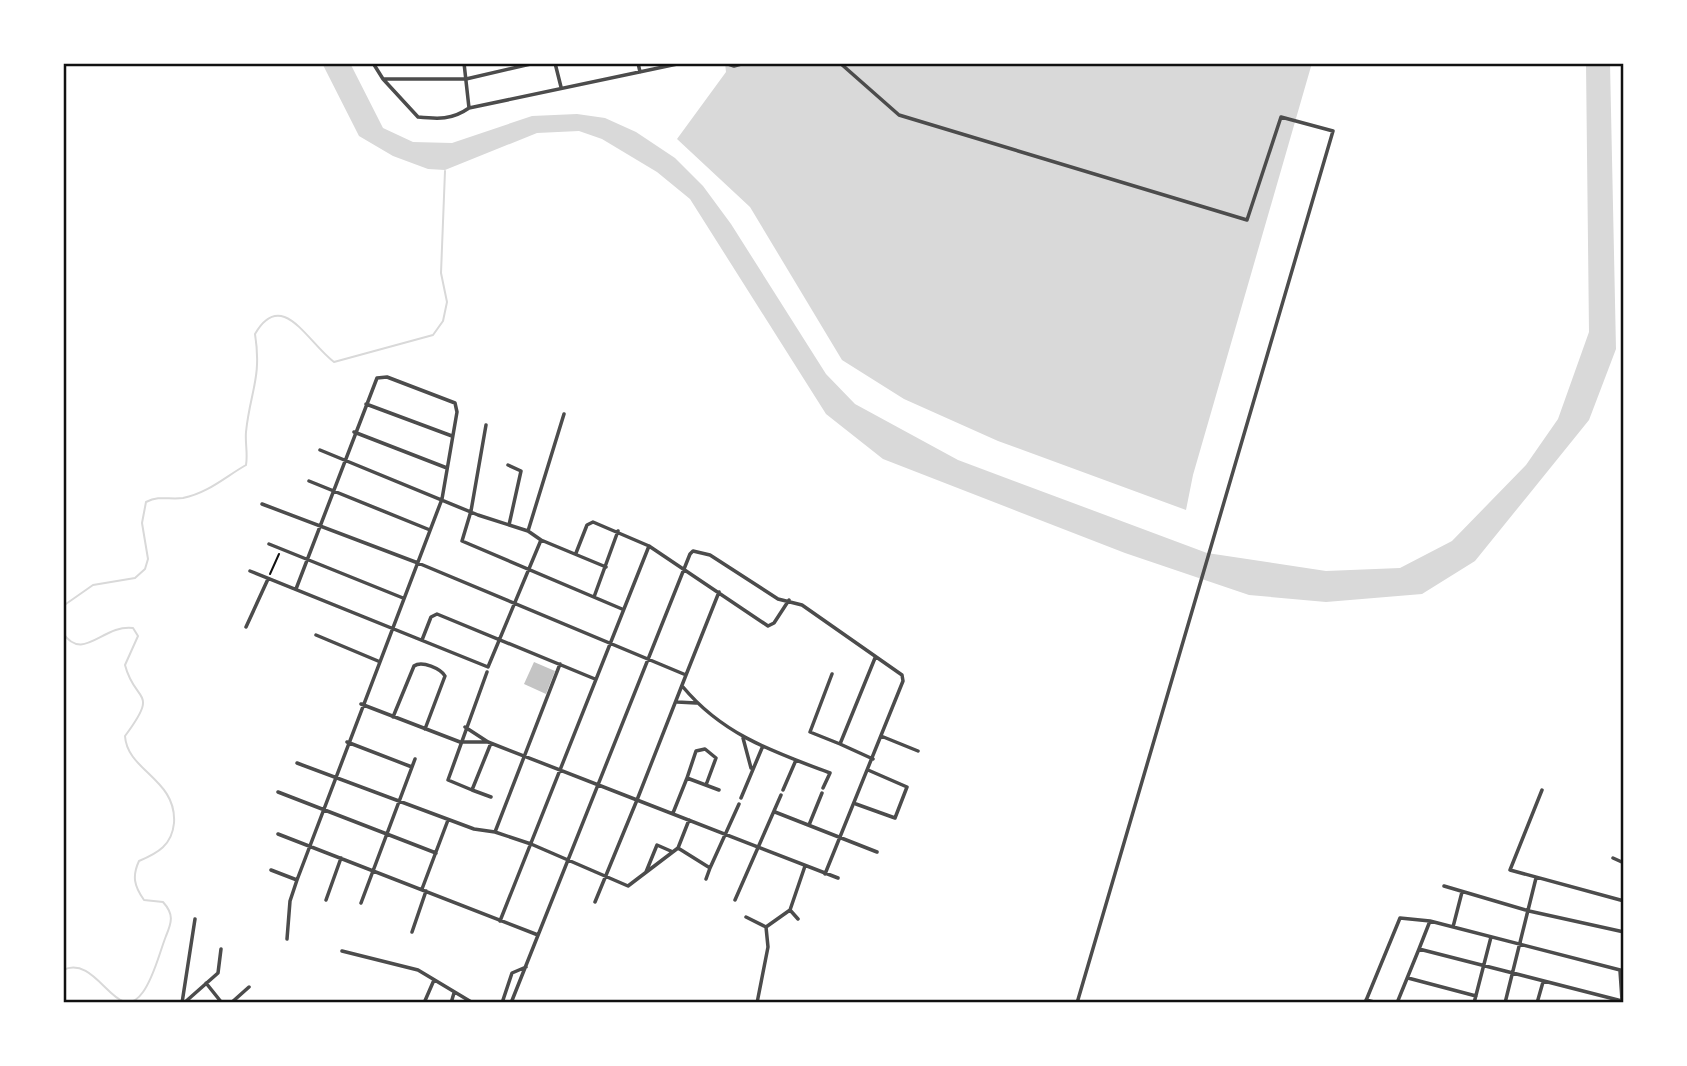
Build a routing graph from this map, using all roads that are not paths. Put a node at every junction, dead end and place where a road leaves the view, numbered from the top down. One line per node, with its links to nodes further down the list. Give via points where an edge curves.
1 (373, 63): 11 (street)
2 (464, 63): 12 (street)
3 (534, 63): 12 (street)
4 (555, 63): 13 (street)
5 (638, 63): 10 (street)
6 (682, 63): 10 (street)
7 (725, 63): 8 (street)
8 (745, 63)
9 (840, 63): 184 (street, via 899,115 1247,220 1281,117 1333,131)
10 (640, 72): 13 (street)
11 (383, 79): 12 (street); 14 (street, via 418,117 441,119)
12 (466, 79): 14 (street)
13 (561, 87): 14 (street)
14 (469, 108)
15 (366, 404): 18 (street); 19 (street); 19 (street, via 377,378 387,377 450,400 457,412)
16 (564, 414): 32 (street)
17 (486, 425): 28 (street)
18 (354, 432): 21 (street); 23 (street)
19 (453, 436): 23 (street)
20 (320, 450): 21 (street)
21 (344, 461): 25 (street); 26 (street)
22 (508, 466): 29 (street, via 521,471)
23 (447, 468): 26 (street)
24 (309, 481): 25 (street)
25 (333, 490): 30 (street); 31 (street)
26 (442, 499): 28 (street); 31 (street)
27 (262, 505): 30 (street)
28 (471, 511): 29 (street); 43 (street, via 462,541)
29 (509, 525): 32 (street)
30 (320, 526): 38 (street); 39 (street)
31 (431, 530): 39 (street)
32 (528, 531): 34 (street)
33 (618, 531): 36 (street); 37 (street, via 590,522); 40 (street)
34 (541, 540): 37 (street); 43 (street)
35 (269, 544): 38 (street)
36 (652, 547): 41 (street); 51 (street)
37 (576, 554): 40 (street)
38 (308, 561): 45 (street); 48 (street)
39 (418, 563): 48 (street); 50 (street)
40 (606, 567): 47 (street)
41 (684, 567): 46 (street); 49 (street, via 690,554 702,551 775,597); 58 (street)
42 (250, 571): 44 (street)
43 (530, 571): 47 (street); 50 (street)
44 (268, 579): 45 (street); 52 (street)
45 (296, 589): 53 (street)
46 (719, 592): 49 (street, via 768,626); 64 (street)
47 (594, 597): 51 (street)
48 (403, 598): 53 (street)
49 (789, 600): 59 (street)
50 (512, 603): 55 (street); 57 (street)
51 (622, 609): 57 (street)
52 (246, 627)
53 (392, 627): 56 (street); 60 (street)
54 (316, 635): 60 (street)
55 (500, 639): 56 (street, via 437,614 431,617); 61 (street); 62 (street)
56 (422, 640): 62 (street)
57 (609, 642): 58 (street); 65 (street)
58 (648, 658): 64 (street); 95 (street)
59 (875, 658): 75 (street, via 903,677); 80 (street)
60 (378, 661): 69 (street)
61 (560, 664): 65 (street); 83 (street)
62 (487, 669): 71 (street)
63 (832, 674): 73 (street)
64 (686, 675): 66 (street)
65 (595, 679): 89 (street)
66 (682, 687): 67 (street); 68 (street)
67 (676, 702): 68 (street); 101 (street)
68 (696, 703): 76 (street)
69 (362, 704): 70 (street); 77 (street)
70 (393, 717): 72 (street); 72 (street, via 414,666 424,664 445,676)
71 (465, 727): 78 (street); 79 (street)
72 (425, 729): 78 (street)
73 (810, 732): 74 (street); 80 (street)
74 (808, 737)
75 (881, 737): 82 (street); 85 (street)
76 (743, 738): 81 (street); 90 (street)
77 (347, 742): 88 (street); 92 (street)
78 (460, 743): 79 (street); 96 (street, via 447,779)
79 (490, 743): 83 (street); 96 (street)
80 (839, 744): 85 (street)
81 (762, 748): 86 (street); 90 (street)
82 (918, 751)
83 (525, 755): 89 (street); 110 (street)
84 (415, 759): 88 (street)
85 (873, 759): 91 (street)
86 (796, 760): 105 (street); 109 (street, via 830,773)
87 (297, 763): 92 (street)
88 (412, 767): 102 (street)
89 (558, 769): 95 (street); 115 (street)
90 (752, 770): 112 (street)
91 (868, 770): 103 (street); 103 (street, via 907,787 895,818)
92 (335, 775): 102 (street); 104 (street)
93 (687, 778): 94 (street); 94 (street, via 701,748 716,758); 106 (street)
94 (706, 785): 97 (street)
95 (597, 786): 101 (street); 123 (street)
96 (472, 790): 100 (street)
97 (719, 790)
98 (1542, 790): 133 (street, via 1509,868)
99 (278, 792): 104 (street)
100 (491, 797)
101 (637, 800): 106 (street); 131 (street)
102 (400, 801): 107 (street); 113 (street)
103 (855, 804): 114 (street)
104 (323, 809): 113 (street); 116 (street)
105 (775, 812): 109 (street); 117 (street)
106 (673, 813): 108 (street)
107 (448, 820): 110 (street); 120 (street)
108 (689, 820): 112 (street); 118 (street)
109 (809, 825): 114 (street)
110 (495, 832): 115 (street)
111 (278, 834): 116 (street)
112 (726, 834): 117 (street); 126 (street)
113 (388, 835): 120 (street); 128 (street)
114 (841, 838): 119 (street); 129 (street)
115 (531, 844): 123 (street); 149 (street)
116 (310, 845): 121 (street); 134 (street)
117 (760, 847): 125 (street); 140 (street)
118 (675, 850): 126 (street); 130 (street); 130 (street, via 657,845)
119 (877, 852)
120 (436, 853): 137 (street)
121 (341, 858): 128 (street); 139 (street)
122 (1613, 858): 124 (street)
123 (567, 860): 131 (street); 155 (street)
124 (1624, 863)
125 (805, 866): 129 (street); 144 (street)
126 (710, 868): 135 (street)
127 (271, 870): 134 (street)
128 (375, 870): 137 (street); 143 (street)
129 (825, 874): 132 (street)
130 (644, 875): 131 (street, via 628,886)
131 (605, 877): 142 (street)
132 (838, 878)
133 (1536, 878): 141 (street); 145 (street)
134 (297, 880): 157 (street)
135 (706, 880)
136 (1444, 886): 138 (street)
137 (424, 890): 149 (street); 153 (street)
138 (1462, 892): 145 (street); 151 (street)
139 (326, 900)
140 (736, 900)
141 (1624, 901)
142 (595, 902)
143 (361, 903)
144 (790, 910): 148 (street); 152 (street)
145 (1529, 911): 154 (street); 158 (street)
146 (746, 917): 152 (street)
147 (195, 919): 175 (street)
148 (798, 919)
149 (500, 921): 155 (street)
150 (1430, 921): 151 (street); 160 (street); 173 (street, via 1400,918)
151 (1453, 926): 156 (street)
152 (766, 928): 183 (street, via 768,947)
153 (412, 932)
154 (1624, 932)
155 (538, 935): 163 (street)
156 (1492, 937): 158 (street); 162 (street)
157 (287, 939)
158 (1519, 946): 164 (street); 165 (street)
159 (221, 949): 169 (street, via 215,975)
160 (1419, 949): 162 (street); 166 (street)
161 (342, 951): 167 (street, via 418,970)
162 (1483, 966): 165 (street); 172 (street)
163 (526, 967): 181 (street, via 512,973); 182 (street)
164 (1622, 971): 174 (street)
165 (1512, 974): 168 (street); 188 (street)
166 (1408, 978): 172 (street); 186 (street)
167 (434, 980): 171 (street); 178 (street)
168 (1543, 982): 174 (street); 189 (street)
169 (206, 983): 175 (street); 176 (street)
170 (249, 987): 177 (street)
171 (454, 993): 179 (street); 180 (street)
172 (1476, 996): 187 (street)
173 (1365, 1002): 185 (street)
174 (1622, 1002)
175 (183, 1003)
176 (222, 1003)
177 (230, 1003)
178 (424, 1003)
179 (451, 1003)
180 (472, 1003)
181 (502, 1003)
182 (510, 1003)
183 (757, 1003)
184 (1077, 1003)
185 (1378, 1003)
186 (1397, 1003)
187 (1474, 1003)
188 (1505, 1003)
189 (1538, 1003)

